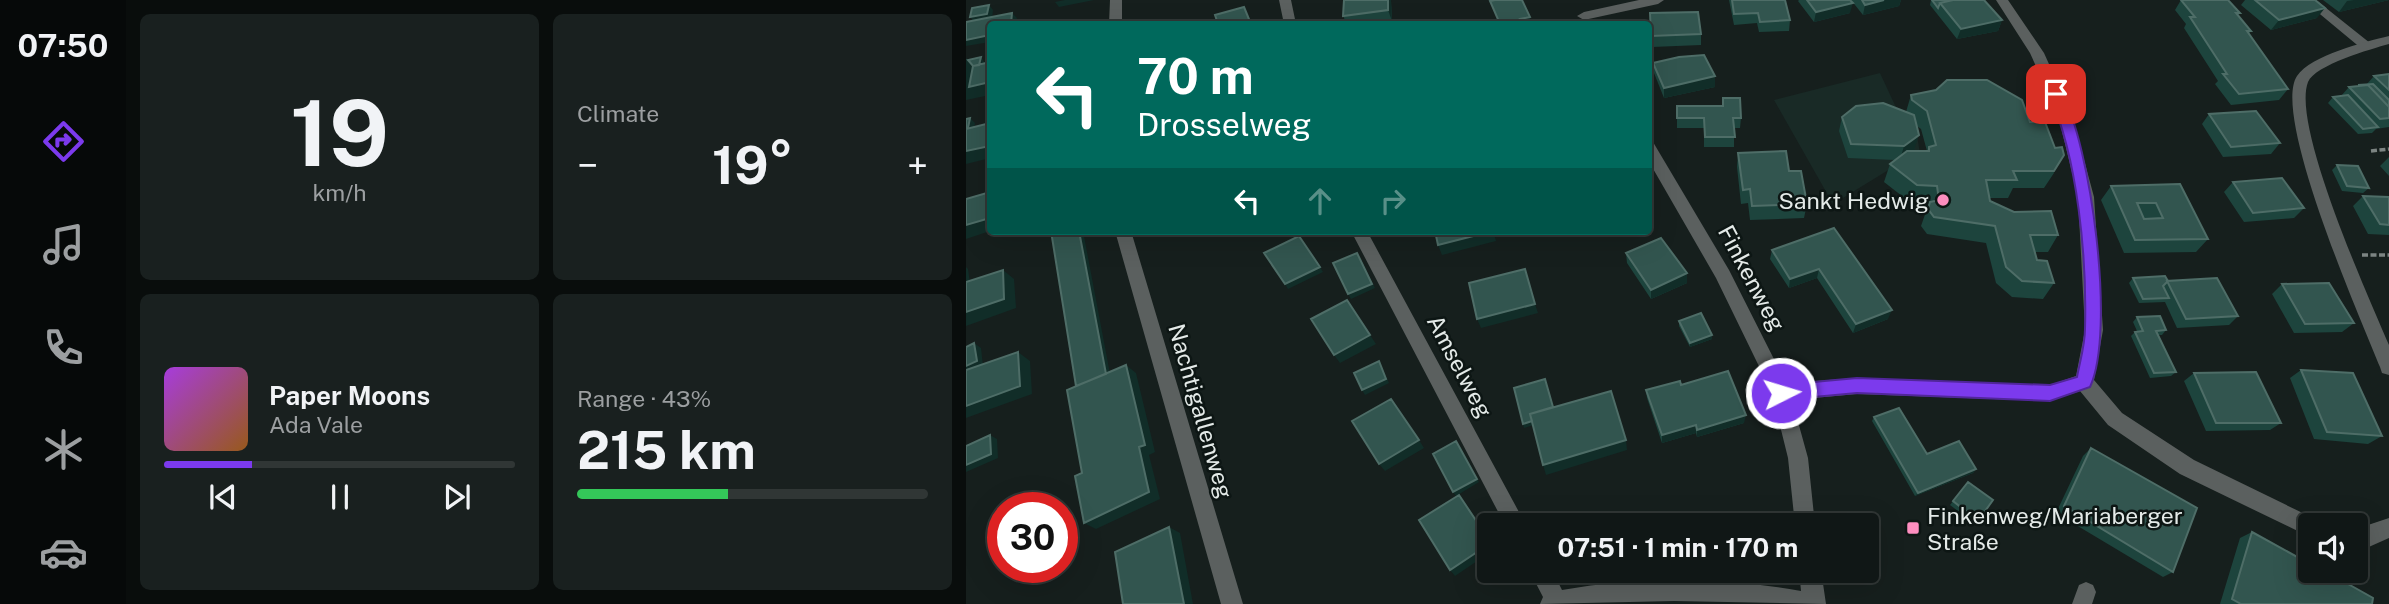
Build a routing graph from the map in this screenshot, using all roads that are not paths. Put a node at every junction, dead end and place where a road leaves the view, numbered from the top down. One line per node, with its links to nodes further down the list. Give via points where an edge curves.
1 (1116, 0): 8 (street)
2 (1285, 0): 9 (street)
3 (1579, 0): 7 (street)
4 (1658, 0): 7 (street)
5 (2001, 0): 16 (street, via 2037,53 2065,115 2085,197 2094,331)
6 (2309, 0): 11 (lane)
7 (1586, 20)
8 (1116, 21)
9 (1289, 21)
10 (2389, 40): 11 (street)
11 (2366, 46): 15 (street, via 2301,79 2296,96 2301,134)
12 (1652, 153): 17 (street, Finkenweg, via 1723,275)
13 (1124, 235): 26 (street, Nachtigallenweg)
14 (1361, 235): 18 (street, Amselweg)
15 (2389, 367)
16 (2084, 382): 17 (street, via 2050,393 1857,386); 20 (street, via 2115,419 2187,467)
17 (1781, 393): 19 (street, Finkenweg, via 1798,458)
18 (1510, 513)
19 (1804, 513)
20 (2298, 521)
21 (2389, 528): 22 (street)
22 (2368, 537)
23 (1546, 583): 25 (street)
24 (1812, 583): 27 (street)
25 (1554, 603): 27 (street, via 1609,593 1675,590 1770,596)
26 (1232, 604)
27 (1814, 604)

